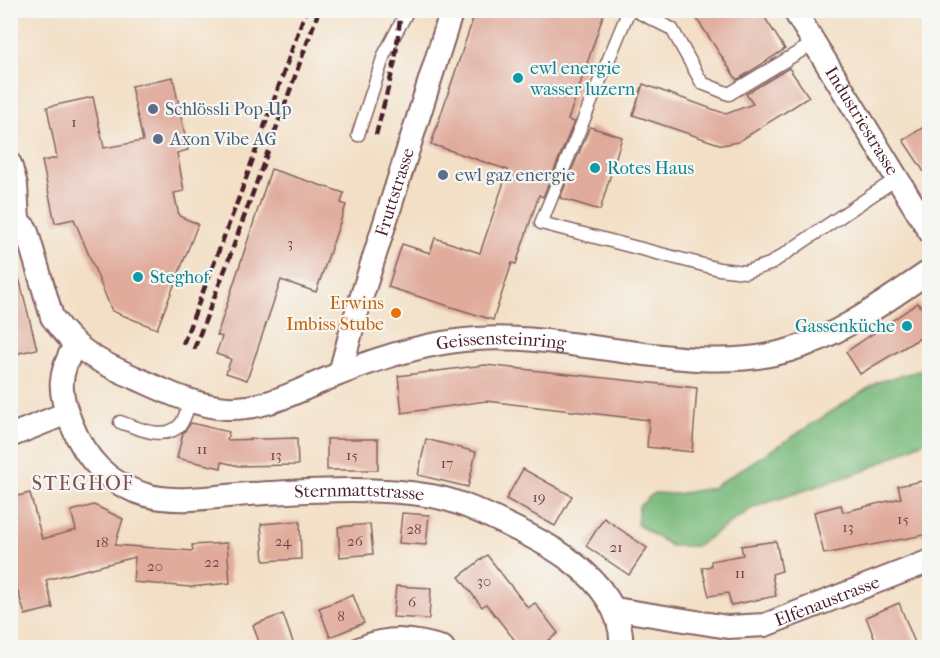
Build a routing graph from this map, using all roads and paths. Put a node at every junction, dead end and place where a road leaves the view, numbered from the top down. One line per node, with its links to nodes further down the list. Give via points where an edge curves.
1 (408, 10): 6 (lane, via 384,55)
2 (452, 10): 13 (street, Fruttstrasse)
3 (631, 10): 5 (lane, via 672,29 702,82 729,94); 8 (lane, via 542,223 719,269 745,272 770,264)
4 (794, 10): 5 (street, Industriestrasse)
5 (814, 43): 8 (street, Industriestrasse)
6 (358, 135)
7 (10, 164): 9 (street, via 16,185)
8 (896, 179): 10 (street, Industriestrasse)
9 (14, 222): 12 (street, via 26,229 52,317)
10 (930, 232)
11 (930, 271): 13 (street, Geissensteinring, via 835,332 792,350 762,357 689,357 525,340 477,339 404,353)
12 (75, 345): 14 (street, Geissensteinring, via 123,373); 15 (street, Sternmattstrasse, via 62,372)
13 (340, 373): 14 (street, Geissensteinring, via 259,405 229,408)
14 (190, 401): 16 (lane, via 181,423 171,430 150,432)
15 (67, 413): 17 (street); 19 (street, Sternmattstrasse, via 81,446 96,467 127,488 168,498 339,490 434,496 476,510 552,547 581,568)
16 (120, 422)
17 (10, 436)
18 (930, 561): 19 (street, Elfenaustrasse, via 765,625 728,627)
19 (615, 609): 22 (street, Sternmattstrasse)
20 (362, 648): 21 (street, via 394,639 417,640)
21 (443, 648)
22 (621, 648)

